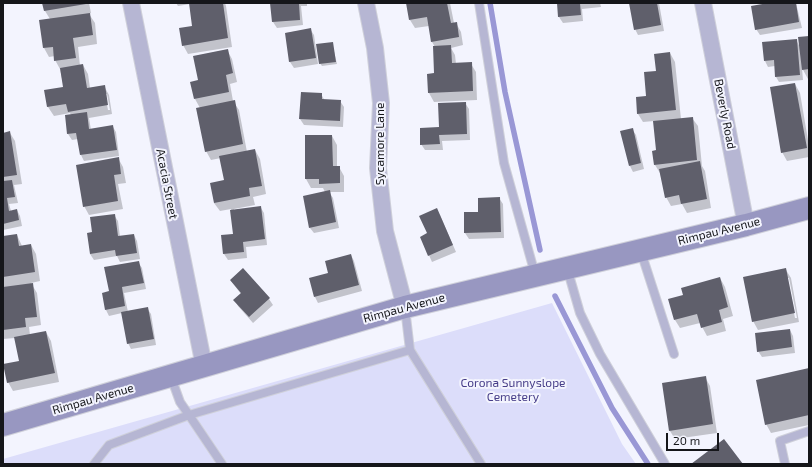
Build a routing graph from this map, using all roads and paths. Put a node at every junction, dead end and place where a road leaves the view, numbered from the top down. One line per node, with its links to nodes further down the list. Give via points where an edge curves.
1 (131, 3): 13 (street, Acacia Street)
2 (366, 3): 10 (street, Sycamore Lane, via 375,48 381,103 378,168 385,231)
3 (479, 3): 9 (lane, via 504,163)
4 (703, 3): 6 (street, Beverly Road)
5 (809, 208): 6 (main road, Rimpau Avenue)
6 (746, 225): 7 (main road, Rimpau Avenue)
7 (641, 250): 8 (main road, Rimpau Avenue); 12 (lane)
8 (567, 268): 9 (main road, Rimpau Avenue); 21 (lane, via 580,313 600,354)
9 (536, 275): 10 (main road, Rimpau Avenue)
10 (405, 307): 11 (lane); 13 (main road, Rimpau Avenue)
11 (410, 350): 15 (lane); 20 (lane)
12 (674, 354)
13 (204, 366): 14 (main road, Rimpau Avenue)
14 (170, 376): 15 (lane, via 180,402); 16 (main road, Rimpau Avenue)
15 (189, 415): 18 (lane, via 109,445); 19 (lane)
16 (3, 424)
17 (809, 432): 22 (lane, via 780,441)
18 (94, 464)
19 (222, 464)
20 (482, 464)
21 (665, 464)
22 (785, 464)

